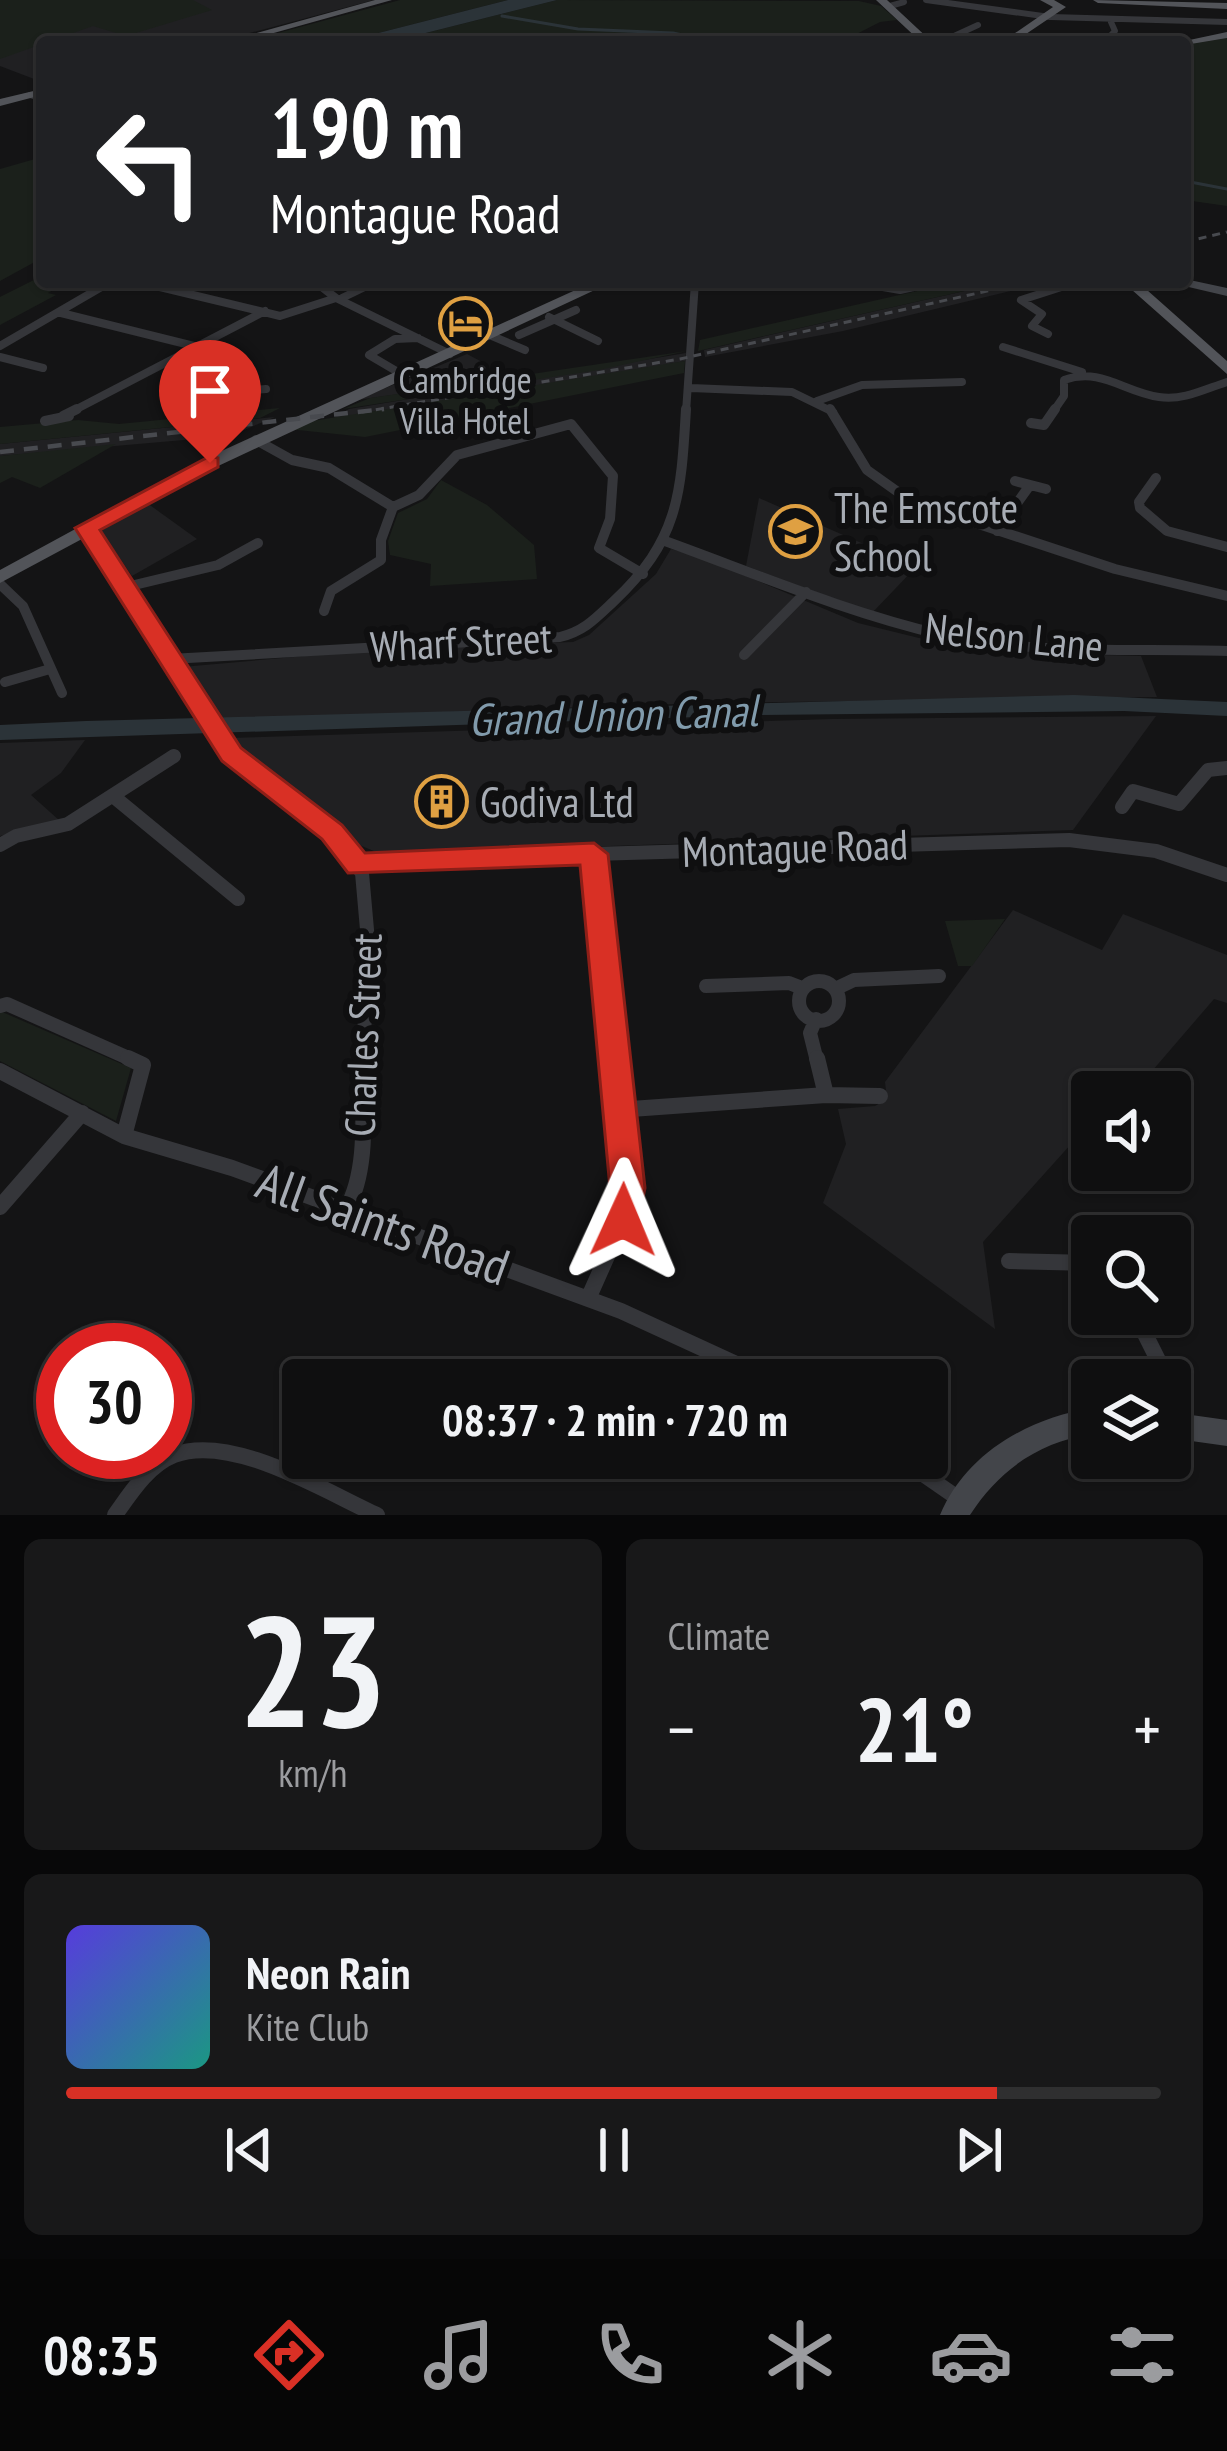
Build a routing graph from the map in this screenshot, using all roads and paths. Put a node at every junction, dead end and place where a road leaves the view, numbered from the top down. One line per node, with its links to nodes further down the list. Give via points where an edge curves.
1 (387, 0): 16 (main road)
2 (871, 0): 9 (main road)
3 (926, 0): 11 (street)
4 (1028, 0): 8 (main road)
5 (1073, 0): 8 (main road)
6 (1098, 0): 10 (main road)
7 (910, 1): 9 (main road)
8 (1050, 1): 11 (main road, via 1061,7)
9 (885, 2): 17 (main road)
10 (1227, 6)
11 (1050, 17): 12 (street); 19 (main road)
12 (1111, 22): 13 (street); 20 (street)
13 (1227, 22)
14 (978, 25): 18 (street)
15 (1227, 35): 21 (main road)
16 (252, 36)
17 (921, 36)
18 (954, 36)
19 (1017, 36)
20 (1111, 36)
21 (1191, 42)
22 (36, 95): 23 (main road)
23 (0, 103)
24 (1191, 284): 33 (street)
25 (101, 288): 37 (street)
26 (166, 288): 36 (street)
27 (323, 288): 34 (street)
28 (362, 288): 34 (street)
29 (595, 288): 38 (main road)
30 (695, 288): 58 (street, Wharf Street)
31 (1058, 288): 40 (street, via 1021,300 1042,314 1032,326)
32 (1137, 288): 53 (main road)
33 (1227, 292)
34 (339, 298): 36 (street, via 289,316); 39 (street)
35 (576, 310): 38 (street)
36 (265, 311): 48 (street)
37 (61, 313): 46 (street); 48 (street)
38 (548, 317): 41 (street, via 594,343); 42 (main road); 45 (street)
39 (397, 326): 43 (street); 44 (street)
40 (1048, 334)
41 (614, 335)
42 (492, 336): 45 (street); 49 (main road)
43 (421, 338): 44 (street); 49 (street)
44 (395, 339): 55 (street, via 368,358)
45 (520, 344): 50 (street)
46 (0, 346)
47 (1003, 347): 54 (street)
48 (194, 350): 61 (street); 63 (street)
49 (450, 354): 55 (main road)
50 (505, 354)
51 (0, 357): 52 (street)
52 (44, 368)
53 (1227, 369)
54 (1086, 373): 57 (street, via 1166,398); 66 (street, via 1064,380 1064,396 1043,425)
55 (403, 375): 67 (main road)
56 (962, 381): 62 (street, via 862,385)
57 (1227, 382)
58 (691, 388): 62 (street); 76 (street, Wharf Street)
59 (266, 389): 61 (street)
60 (202, 394): 61 (street)
61 (226, 394)
62 (817, 401): 74 (street, via 838,416 857,459 886,488)
63 (63, 416): 64 (street); 65 (street)
64 (76, 417)
65 (45, 421)
66 (1031, 423)
67 (256, 440): 72 (street, via 329,468); 73 (main road)
68 (1156, 478): 77 (street, via 1140,508 1167,531)
69 (1015, 481): 70 (street)
70 (1030, 485): 71 (street); 74 (street)
71 (1046, 489)
72 (393, 507): 78 (street, via 417,501 455,456 571,424 613,476 614,517 599,548); 82 (street, via 381,560)
73 (87, 528): 79 (main road); 80 (street)
74 (997, 531): 83 (street)
75 (258, 542): 80 (street, via 218,565)
76 (665, 542): 78 (street, Wharf Street); 81 (street, Nelson Lane)
77 (1227, 547)
78 (643, 574): 88 (street, Wharf Street, via 568,637)
79 (0, 581): 89 (street, via 23,606)
80 (126, 587): 88 (street)
81 (806, 592): 86 (street, Nelson Lane, via 894,623 985,642); 87 (street)
82 (326, 596): 84 (street); 85 (street)
83 (1227, 596)
84 (310, 597)
85 (324, 611)
86 (1227, 651)
87 (744, 655)
88 (170, 659): 98 (street, via 220,740 332,832)
89 (50, 670): 90 (street); 91 (street)
90 (5, 682)
91 (62, 693)
92 (174, 761): 94 (street)
93 (1227, 768): 95 (street, via 1208,770 1179,804 1133,791)
94 (113, 796): 96 (street, via 62,827); 100 (street)
95 (1121, 807)
96 (0, 845)
97 (594, 854): 98 (street, Montague Road); 99 (street, Montague Road, via 1088,840); 110 (street)
98 (359, 865): 114 (street, Charles Street, via 367,897 366,1002 358,1184)
99 (1227, 875)
100 (238, 899)
101 (939, 976): 104 (street, via 854,980)
102 (706, 986): 103 (street)
103 (802, 988): 104 (street, via 822,982); 106 (street, via 796,1004)
104 (835, 989): 106 (street, via 840,1010)
105 (0, 1006): 112 (street, via 143,1065)
106 (816, 1019): 108 (street, via 810,1033)
107 (0, 1071): 111 (street, All Saints Road)
108 (826, 1095): 109 (street); 110 (street)
109 (880, 1096)
110 (617, 1110): 117 (street, via 626,1207)
111 (82, 1113): 112 (street, All Saints Road); 113 (street)
112 (124, 1136): 114 (street, All Saints Road)
113 (0, 1207)
114 (346, 1210): 117 (street, All Saints Road)
115 (1009, 1261): 116 (street)
116 (1071, 1263)
117 (588, 1299): 118 (street, All Saints Road)
118 (727, 1359)
119 (1071, 1425): 125 (street, via 1011,1449)
120 (1191, 1428): 121 (street)
121 (1227, 1433)
122 (192, 1449): 127 (street, via 221,1450)
123 (144, 1479): 126 (street)
124 (924, 1479): 125 (street)
125 (958, 1508)
126 (115, 1515)
127 (377, 1515)

